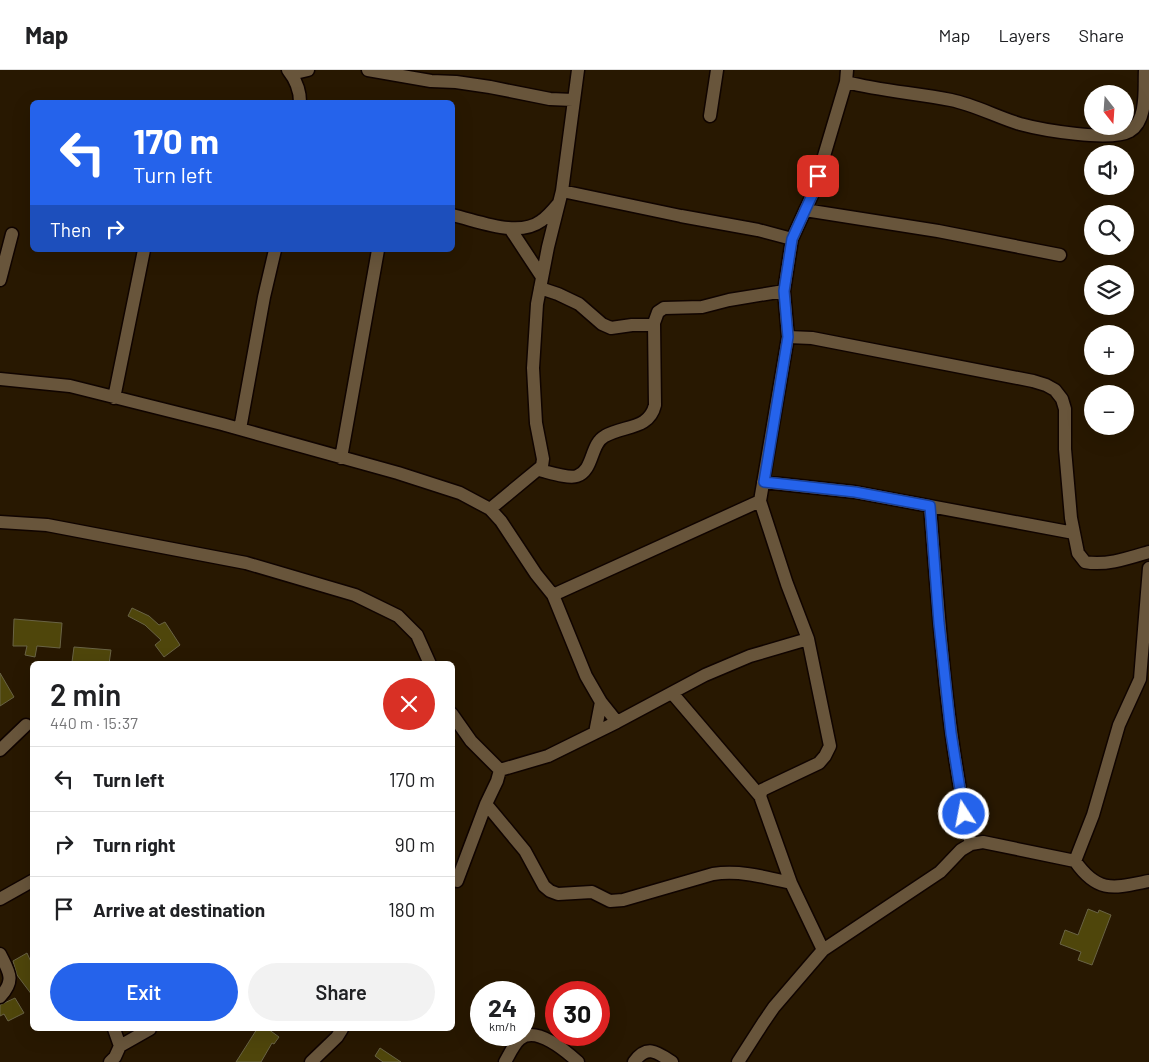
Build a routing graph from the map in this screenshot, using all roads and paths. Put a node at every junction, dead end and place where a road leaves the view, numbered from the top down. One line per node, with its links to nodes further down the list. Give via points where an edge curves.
1 (308, 70): 6 (street)
2 (368, 70): 9 (street)
3 (578, 70): 9 (street)
4 (717, 70): 10 (street)
5 (1145, 70): 7 (street, via 1139,122 1130,131 1116,135 1049,130 1021,124 954,100 863,87)
6 (289, 72): 8 (street, via 300,92)
7 (846, 76): 13 (street, via 816,184)
8 (300, 100)
9 (573, 100): 11 (street)
10 (710, 116)
11 (562, 191): 12 (street); 17 (street)
12 (558, 204): 15 (street, via 533,226); 23 (street)
13 (805, 210): 17 (street); 21 (street)
14 (455, 216): 15 (street)
15 (511, 230): 23 (street)
16 (12, 234): 22 (street)
17 (792, 239): 24 (street)
18 (144, 252): 28 (street)
19 (275, 252): 29 (street)
20 (378, 252): 30 (street)
21 (1060, 255)
22 (0, 280)
23 (541, 282): 25 (street, via 611,328 650,326); 31 (street, via 533,368 536,423 543,459)
24 (784, 291): 25 (street, via 702,307 664,308 658,312); 26 (street)
25 (654, 323): 31 (street, via 655,405 652,414 645,422 604,436 585,471 578,476)
26 (788, 337): 32 (street); 37 (street, via 812,338 1033,380 1054,390 1065,409 1065,449)
27 (0, 379): 28 (street, via 70,386)
28 (114, 398): 29 (street)
29 (240, 429): 30 (street)
30 (341, 458): 35 (street, via 460,493)
31 (539, 470): 35 (street)
32 (764, 482): 33 (street); 34 (street, via 855,492)
33 (760, 501): 40 (street); 41 (street)
34 (930, 506): 37 (street); 54 (street, via 951,733)
35 (490, 509): 40 (street)
36 (0, 522): 42 (street, via 47,525 246,563 355,595 398,616 417,635)
37 (1074, 533): 38 (street, via 1078,554 1085,562 1105,562)
38 (1149, 552)
39 (1149, 568): 43 (street)
40 (552, 595): 45 (street, via 586,676)
41 (808, 639): 44 (street, via 750,656); 52 (street, via 830,746 819,763 762,790)
42 (429, 661)
43 (1144, 678): 55 (street, via 1119,725 1093,815)
44 (672, 693): 47 (street); 52 (street)
45 (601, 702): 47 (street); 49 (street)
46 (455, 718): 51 (street, via 471,741)
47 (616, 722): 49 (street)
48 (26, 725): 50 (street)
49 (595, 733): 51 (street, via 548,756)
50 (0, 750)
51 (500, 770): 53 (street)
52 (760, 796): 59 (street)
53 (486, 804): 56 (street); 59 (street, via 525,851 544,886 558,894 592,892 610,901 623,900 729,872)
54 (971, 844): 55 (street, via 983,842); 61 (street, via 940,872)
55 (1075, 861): 57 (street, via 1096,883 1116,886)
56 (457, 881)
57 (1149, 881)
58 (30, 882): 60 (street)
59 (791, 883): 61 (street)
60 (0, 899)
61 (823, 950): 74 (street, via 774,1007)
62 (0, 954): 63 (street, via 10,974 9,985)
63 (0, 997)
64 (115, 1031): 67 (street)
65 (146, 1031): 67 (street)
66 (341, 1031): 69 (street)
67 (120, 1046): 68 (street)
68 (110, 1062)
69 (311, 1062)
70 (505, 1062): 71 (street, via 520,1038 529,1035 542,1036)
71 (578, 1062)
72 (634, 1062): 73 (street, via 649,1050)
73 (672, 1062)
74 (738, 1062)

